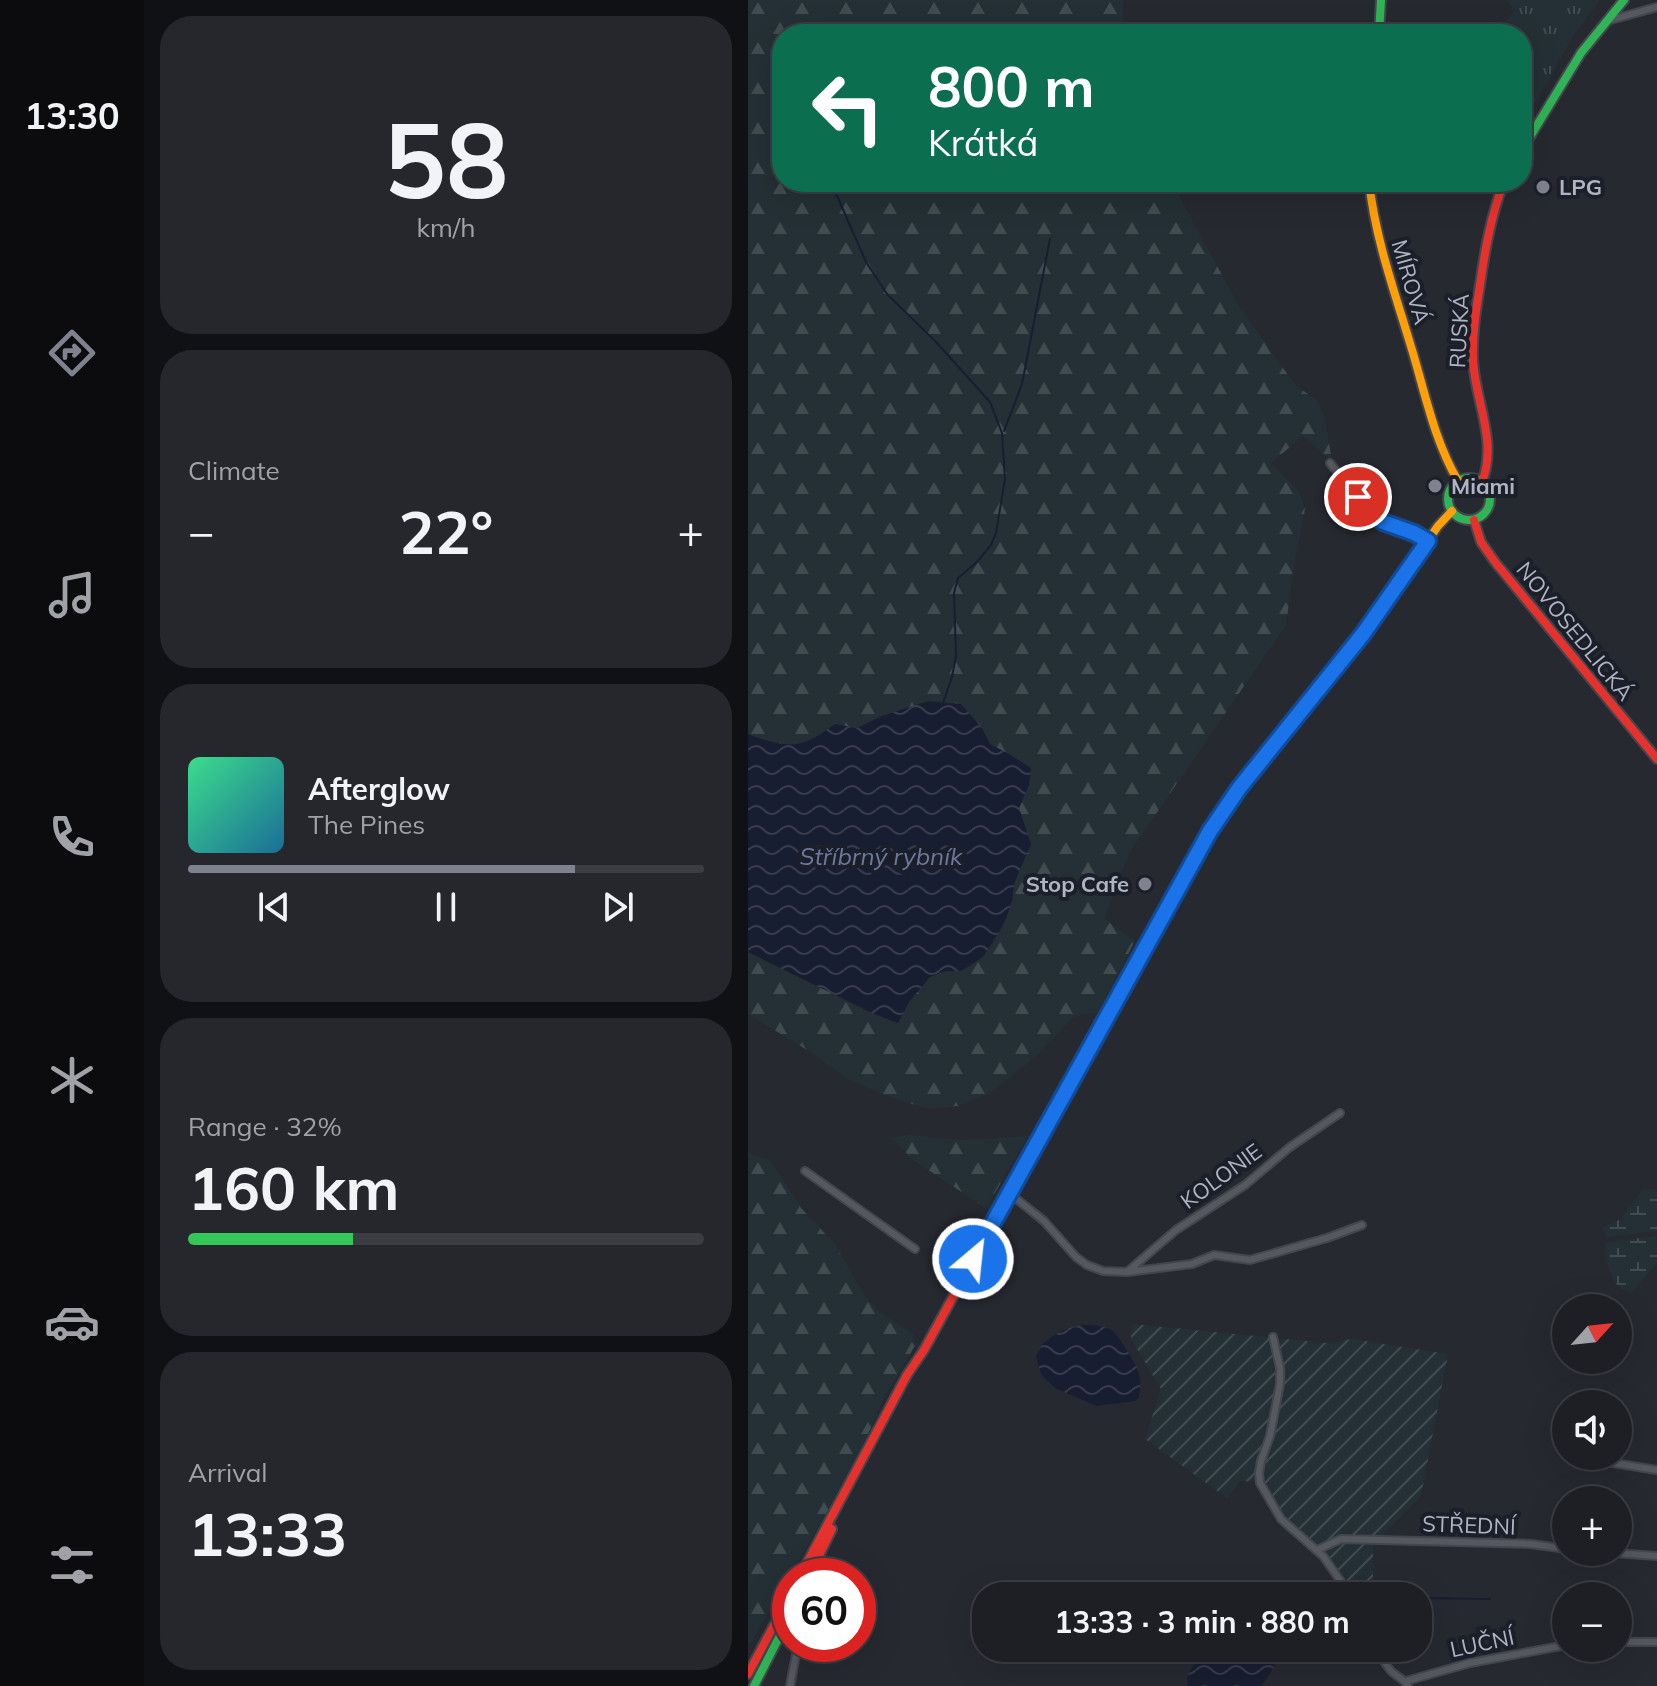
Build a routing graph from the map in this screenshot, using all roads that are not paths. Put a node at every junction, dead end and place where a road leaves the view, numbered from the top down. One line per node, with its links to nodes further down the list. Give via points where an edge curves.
1 (1381, 0): 5 (main road)
2 (1624, 0): 4 (main road)
3 (1657, 7): 4 (street)
4 (1604, 21): 6 (main road)
5 (1380, 24)
6 (1532, 133)
7 (1371, 192): 10 (main road, MÍROVÁ, via 1441,448)
8 (1501, 192): 11 (main road, RUSKÁ, via 1489,226 1474,326 1474,371 1487,445)
9 (1330, 463): 14 (street, via 1372,514)
10 (1458, 481): 11 (main road); 12 (main road, via 1449,493)
11 (1482, 482): 13 (main road, via 1491,500)
12 (1452, 511): 13 (main road); 14 (main road)
13 (1474, 520): 15 (main road, NOVOSEDLICKÁ, via 1479,539 1495,562)
14 (1428, 541): 18 (main road, via 1210,831)
15 (1657, 759)
16 (1340, 1113): 21 (street, KOLONIE, via 1176,1230)
17 (805, 1171): 20 (street)
18 (1009, 1193): 21 (street, via 1087,1265); 23 (main road)
19 (1362, 1225): 21 (street, via 1250,1260 1214,1255 1192,1264)
20 (915, 1249)
21 (1127, 1272)
22 (1273, 1337): 27 (street, via 1280,1384 1260,1483 1281,1519)
23 (924, 1350): 30 (main road); 31 (main road)
24 (1632, 1466): 25 (street)
25 (1657, 1470)
26 (1552, 1547): 27 (street, STŘEDNÍ, via 1341,1539)
27 (1317, 1550): 32 (street)
28 (1632, 1554): 29 (street)
29 (1657, 1556)
30 (810, 1558)
31 (819, 1558)
32 (1341, 1582)
33 (772, 1629): 40 (main road)
34 (1632, 1642): 35 (street)
35 (1657, 1642)
36 (1552, 1648): 41 (street, LUČNÍ, via 1470,1663)
37 (772, 1651): 42 (main road)
38 (795, 1662): 43 (street)
39 (1384, 1662): 41 (street)
40 (748, 1674)
41 (1407, 1683)
42 (754, 1686)
43 (790, 1686)

